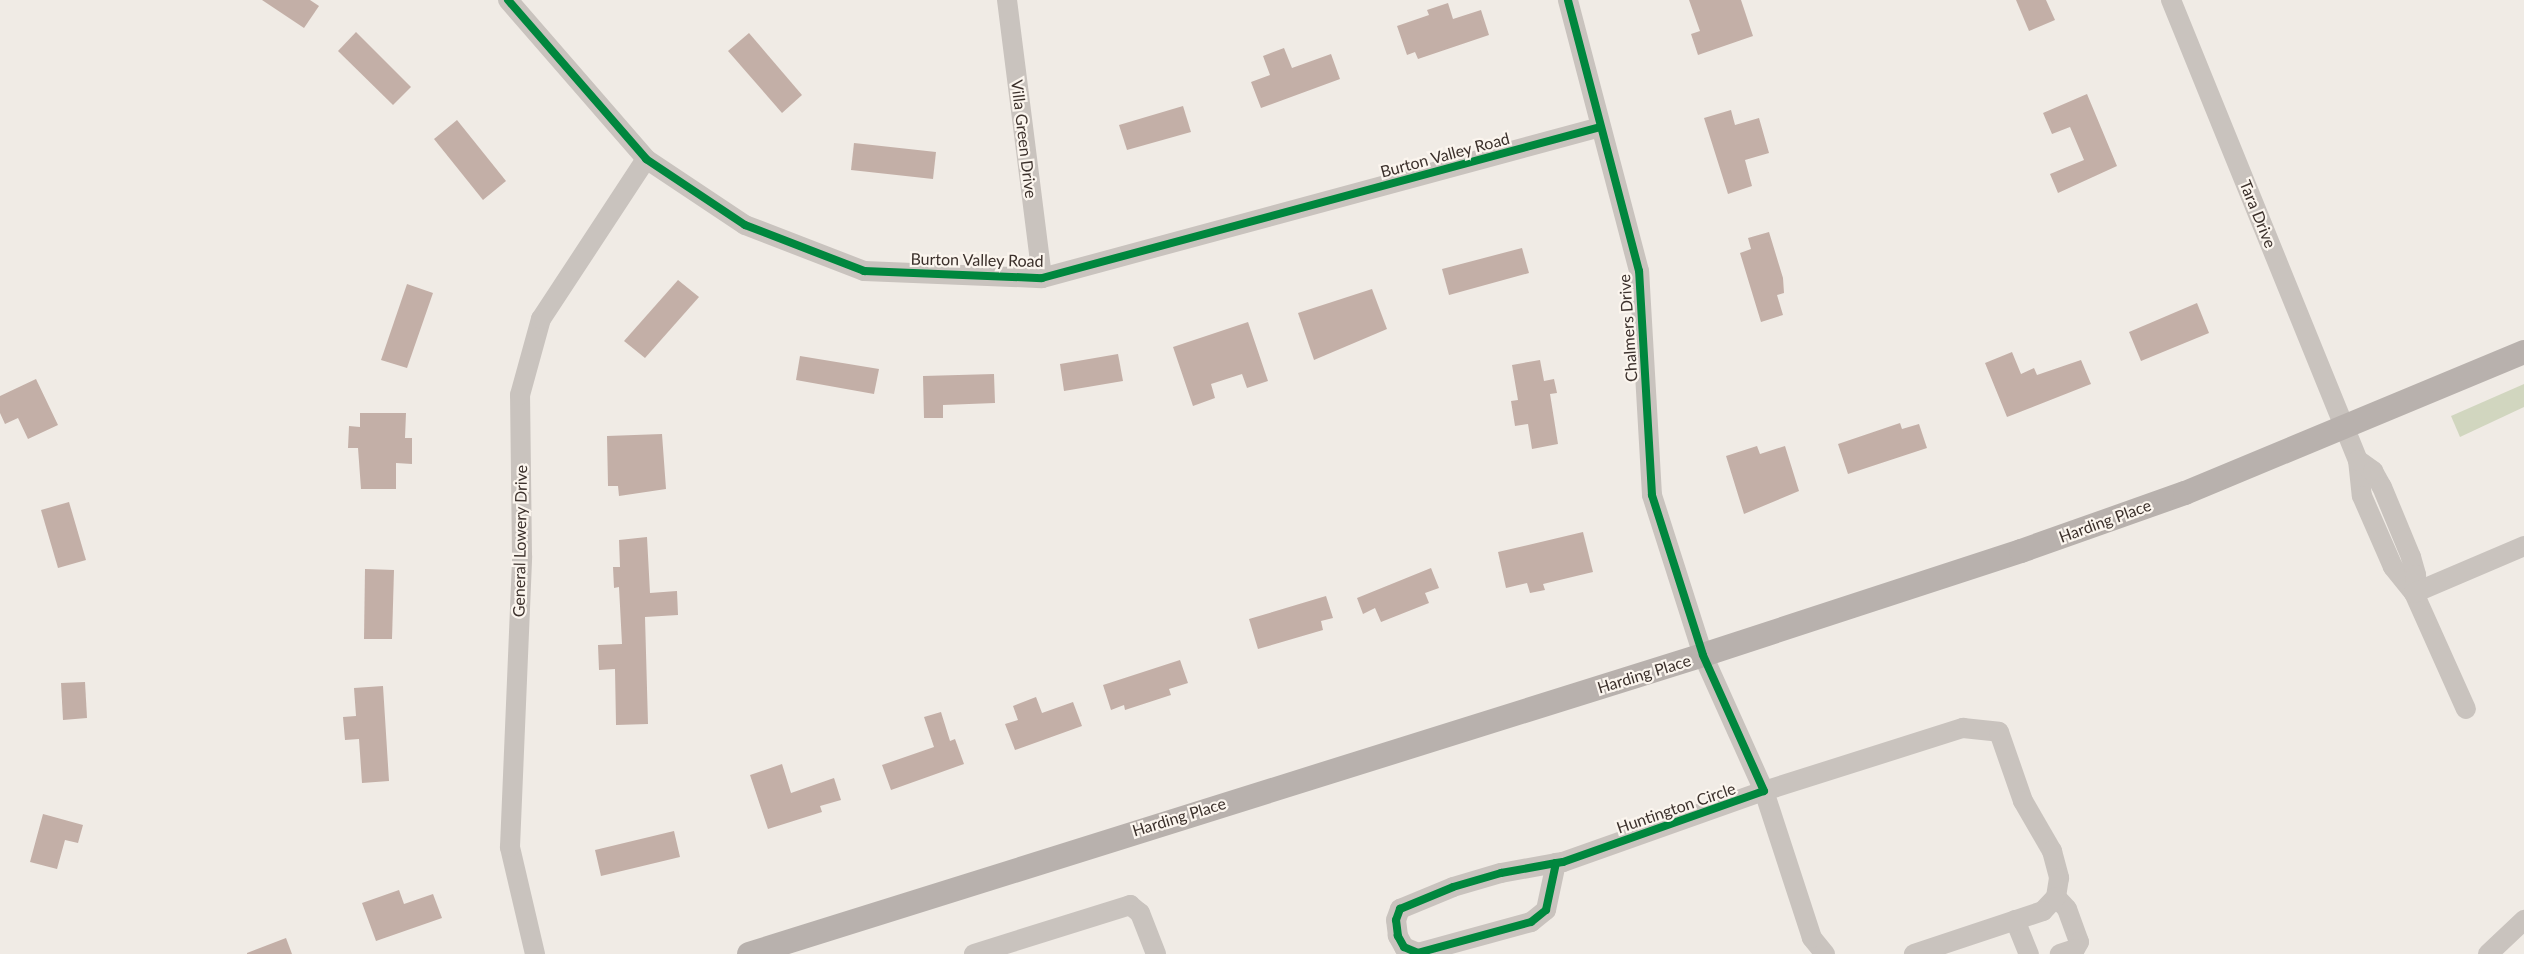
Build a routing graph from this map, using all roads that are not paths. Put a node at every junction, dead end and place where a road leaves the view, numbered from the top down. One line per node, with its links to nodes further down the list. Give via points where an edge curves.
1 (508, 0): 6 (street, Burton Valley Road)
2 (1006, 0): 7 (street, Villa Green Drive)
3 (1568, 0): 5 (street, Chalmers Drive)
4 (2171, 0): 9 (street, Tara Drive)
5 (1600, 127): 7 (street, Burton Valley Road); 12 (street, Chalmers Drive, via 1639,271 1652,495)
6 (646, 159): 7 (street, Burton Valley Road, via 745,225 864,271); 20 (street, General Lowery Drive, via 541,319 520,395 522,556 510,847)
7 (1042, 278)
8 (2524, 352): 9 (main road, Harding Place)
9 (2344, 428): 11 (street, Tara Drive, via 2358,460 2373,471 2382,487 2411,557 2416,575); 12 (main road, Harding Place, via 2098,524)
10 (2524, 546): 11 (street)
11 (2414, 593): 13 (street)
12 (1703, 655): 14 (street, Huntington Circle); 21 (main road, Harding Place)
13 (2466, 710)
14 (1764, 791): 15 (street, Huntington Circle); 16 (street, Huntington Circle, via 1963,728 1999,732 2024,801 2052,851 2059,878); 24 (street, Huntington Circle, via 1812,938)
15 (1556, 863): 15 (street, Huntington Circle, via 1453,887 1400,909 1396,920 1398,936 1404,947 1418,953 1531,922 1546,910)
16 (2056, 897): 17 (street, via 2043,911); 27 (street, via 2067,909 2079,942 2075,949)
17 (2015, 920): 25 (street); 26 (street)
18 (2524, 920): 19 (street)
19 (2501, 950)
20 (535, 954)
21 (749, 954)
22 (974, 954): 23 (street, via 1130,905 1140,914)
23 (1156, 954)
24 (1825, 954)
25 (1914, 954)
26 (2029, 954)
27 (2060, 954)

